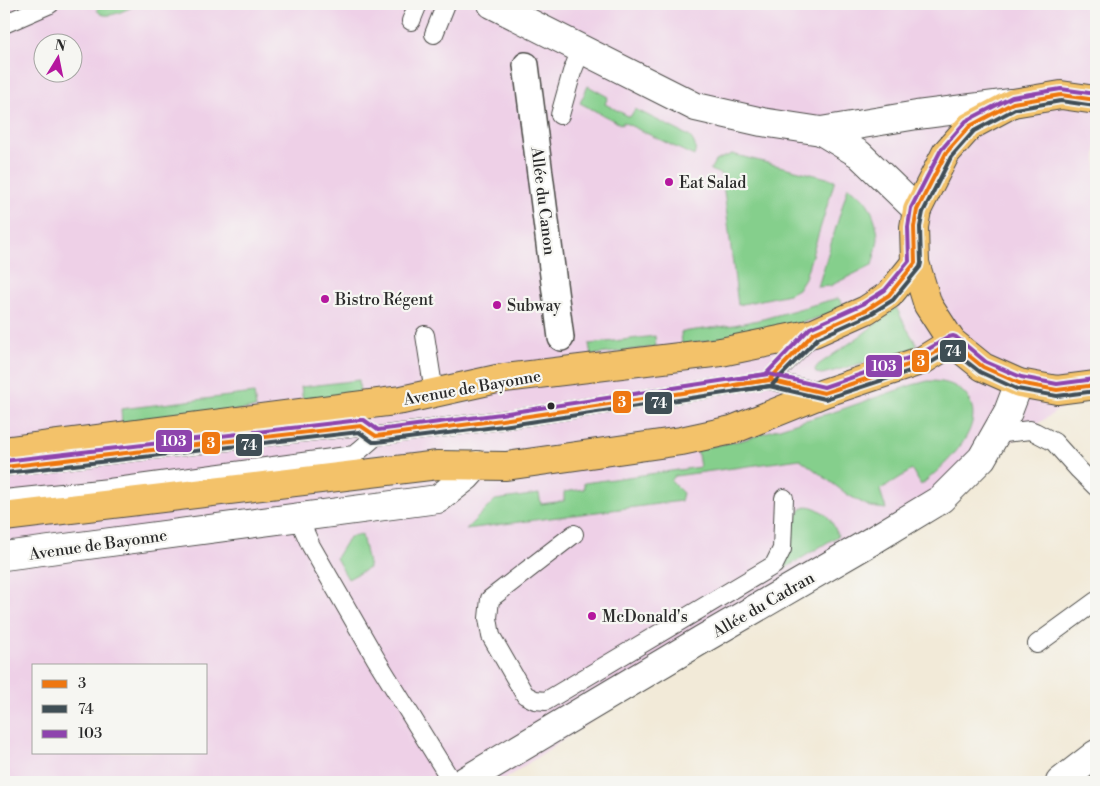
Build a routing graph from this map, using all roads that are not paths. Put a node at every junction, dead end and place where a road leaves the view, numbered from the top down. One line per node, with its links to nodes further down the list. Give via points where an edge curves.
1 (50, 4): 6 (lane)
2 (418, 4): 5 (lane)
3 (446, 4): 7 (lane)
4 (492, 4): 8 (street)
5 (410, 21)
6 (4, 24)
7 (434, 34)
8 (581, 50): 12 (lane); 13 (street, via 696,108)
9 (526, 65): 18 (street, Allée du Canon)
10 (1096, 100): 11 (main road, via 1061,95)
11 (1013, 103): 13 (street); 14 (main road, via 970,126 946,153)
12 (560, 115)
13 (821, 131): 14 (street, via 859,154)
14 (917, 210): 15 (main road)
15 (915, 263): 16 (main road, Avenue de Bayonne, via 889,295 866,310); 19 (main road, via 928,305)
16 (814, 334): 20 (lane); 23 (main road, Avenue de Bayonne, via 722,352 497,379)
17 (425, 335): 23 (lane)
18 (561, 338)
19 (952, 342): 21 (main road, via 983,367); 24 (main road, via 923,360)
20 (769, 380): 24 (lane); 26 (lane)
21 (1019, 383): 22 (main road, via 1057,390); 25 (street, Allée du Cadran)
22 (1096, 385)
23 (434, 393): 27 (main road, Avenue de Bayonne, via 402,400)
24 (824, 393): 28 (main road, via 732,430 681,441 506,466)
25 (996, 434): 30 (lane, via 1030,430 1054,442); 41 (street, Allée du Cadran, via 982,458 941,499)
26 (376, 436): 29 (lane, via 360,426); 31 (lane, via 354,455 109,488)
27 (4, 451)
28 (477, 465): 33 (main road, via 438,465); 34 (street, Avenue de Bayonne, via 438,499)
29 (4, 467)
30 (1096, 487)
31 (4, 498)
32 (784, 498): 35 (lane, via 782,549 774,565 546,701 535,700 525,695 491,636 488,618 490,599)
33 (4, 517)
34 (298, 517): 36 (street, Avenue de Bayonne); 40 (lane, via 311,546)
35 (574, 534)
36 (4, 556)
37 (1096, 601): 38 (lane)
38 (1037, 644)
39 (1096, 754): 42 (street)
40 (452, 782)
41 (463, 782)
42 (1060, 782)

